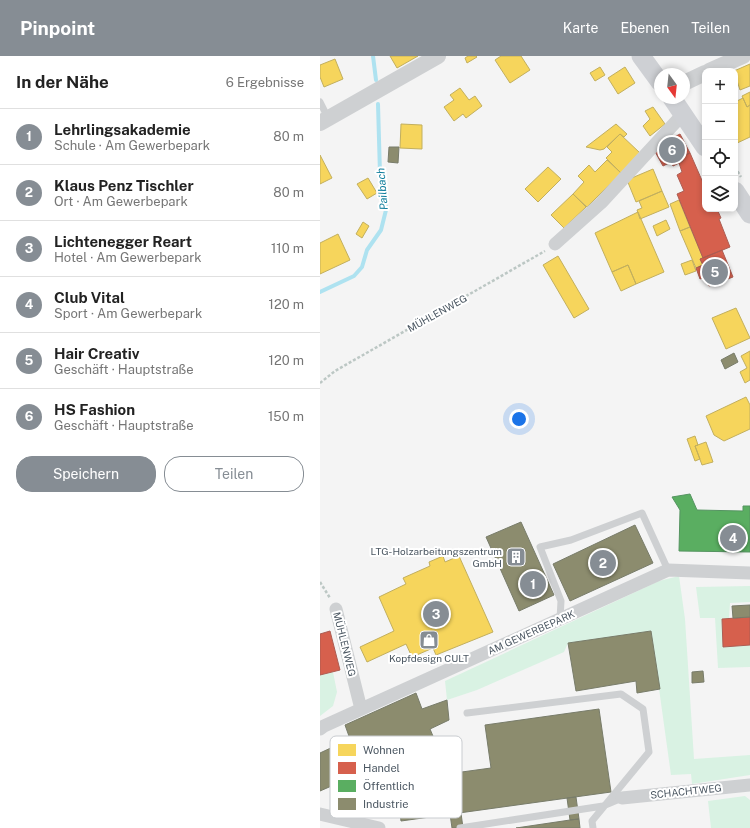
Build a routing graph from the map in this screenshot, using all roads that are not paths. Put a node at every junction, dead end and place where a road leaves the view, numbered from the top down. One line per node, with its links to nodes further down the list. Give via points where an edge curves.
1 (438, 56): 11 (street)
2 (642, 56): 5 (main road)
3 (743, 56): 4 (street)
4 (716, 68)
5 (654, 73)
6 (702, 74): 7 (street)
7 (690, 80)
8 (320, 102): 11 (lane)
9 (676, 104): 10 (main road)
10 (683, 114): 12 (main road); 15 (street, via 601,202)
11 (324, 121)
12 (702, 142)
13 (738, 196): 14 (main road)
14 (750, 214)
15 (555, 244)
16 (668, 570): 17 (street, AM GEWERBEPARK); 19 (street, AM GEWERBEPARK); 19 (lane, via 642,513 571,540 540,548 561,601)
17 (750, 573)
18 (336, 609): 20 (street, MÜHLENWEG)
19 (560, 619): 20 (street, AM GEWERBEPARK)
20 (361, 709): 22 (street, AM GEWERBEPARK)
21 (467, 713): 25 (lane, via 621,694 643,709 649,752)
22 (320, 729)
23 (750, 784): 24 (street, SCHACHTWEG)
24 (622, 798): 25 (lane)
25 (603, 806): 30 (lane); 31 (lane, via 592,821)
26 (320, 814): 27 (street)
27 (330, 816)
28 (337, 818): 29 (street)
29 (379, 828)
30 (460, 828)
31 (593, 828)

